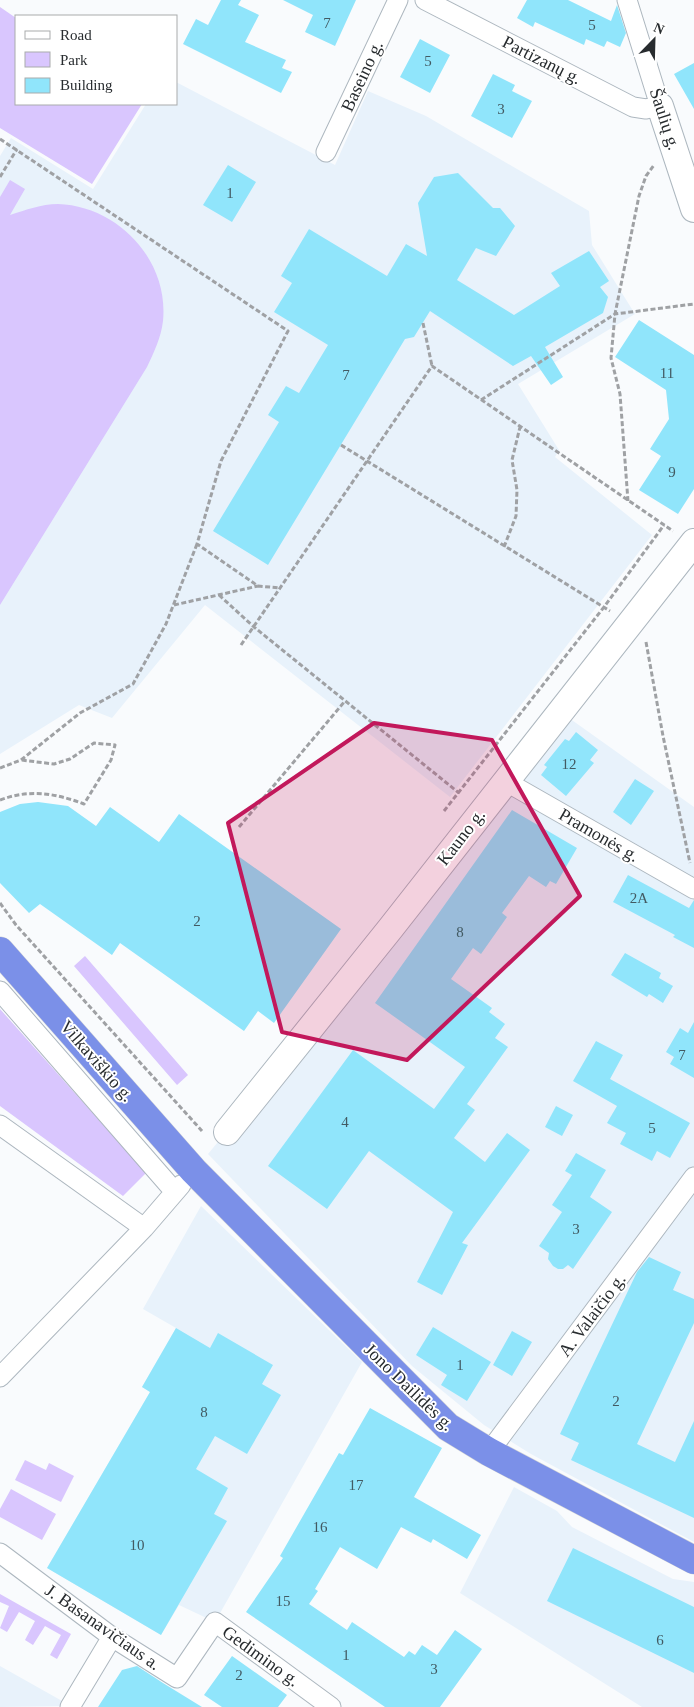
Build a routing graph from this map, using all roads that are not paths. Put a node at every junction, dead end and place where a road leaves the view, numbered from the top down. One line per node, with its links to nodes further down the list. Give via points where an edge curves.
1 (398, 0): 5 (street, Baseino g.)
2 (425, 0): 4 (street, Partizanų g., via 633,107)
3 (627, 0): 4 (street, Šaulių g.)
4 (660, 106): 6 (street, Šaulių g.)
5 (326, 152)
6 (694, 209)
7 (693, 544): 8 (street, Kauno g.)
8 (505, 781): 9 (street, Pramonės g.); 13 (street, Kauno g., via 390,929)
9 (693, 880)
10 (0, 951): 15 (highway, Vilkaviškio g.)
11 (0, 991): 15 (street)
12 (0, 1125): 16 (street)
13 (215, 1132)
14 (694, 1177): 18 (street, A. Valaičio g.)
15 (183, 1182): 16 (street); 18 (highway, Jono Dailidės g., via 448,1428)
16 (144, 1228): 17 (street)
17 (0, 1377)
18 (489, 1452): 20 (highway, Jono Dailidės g.)
19 (0, 1553): 22 (street, J. Basanavičiaus a.)
20 (694, 1560)
21 (215, 1622): 22 (street, J. Basanavičiaus a., via 177,1678); 24 (street, Gedimino g.)
22 (112, 1637): 23 (street)
23 (70, 1707)
24 (331, 1707)

